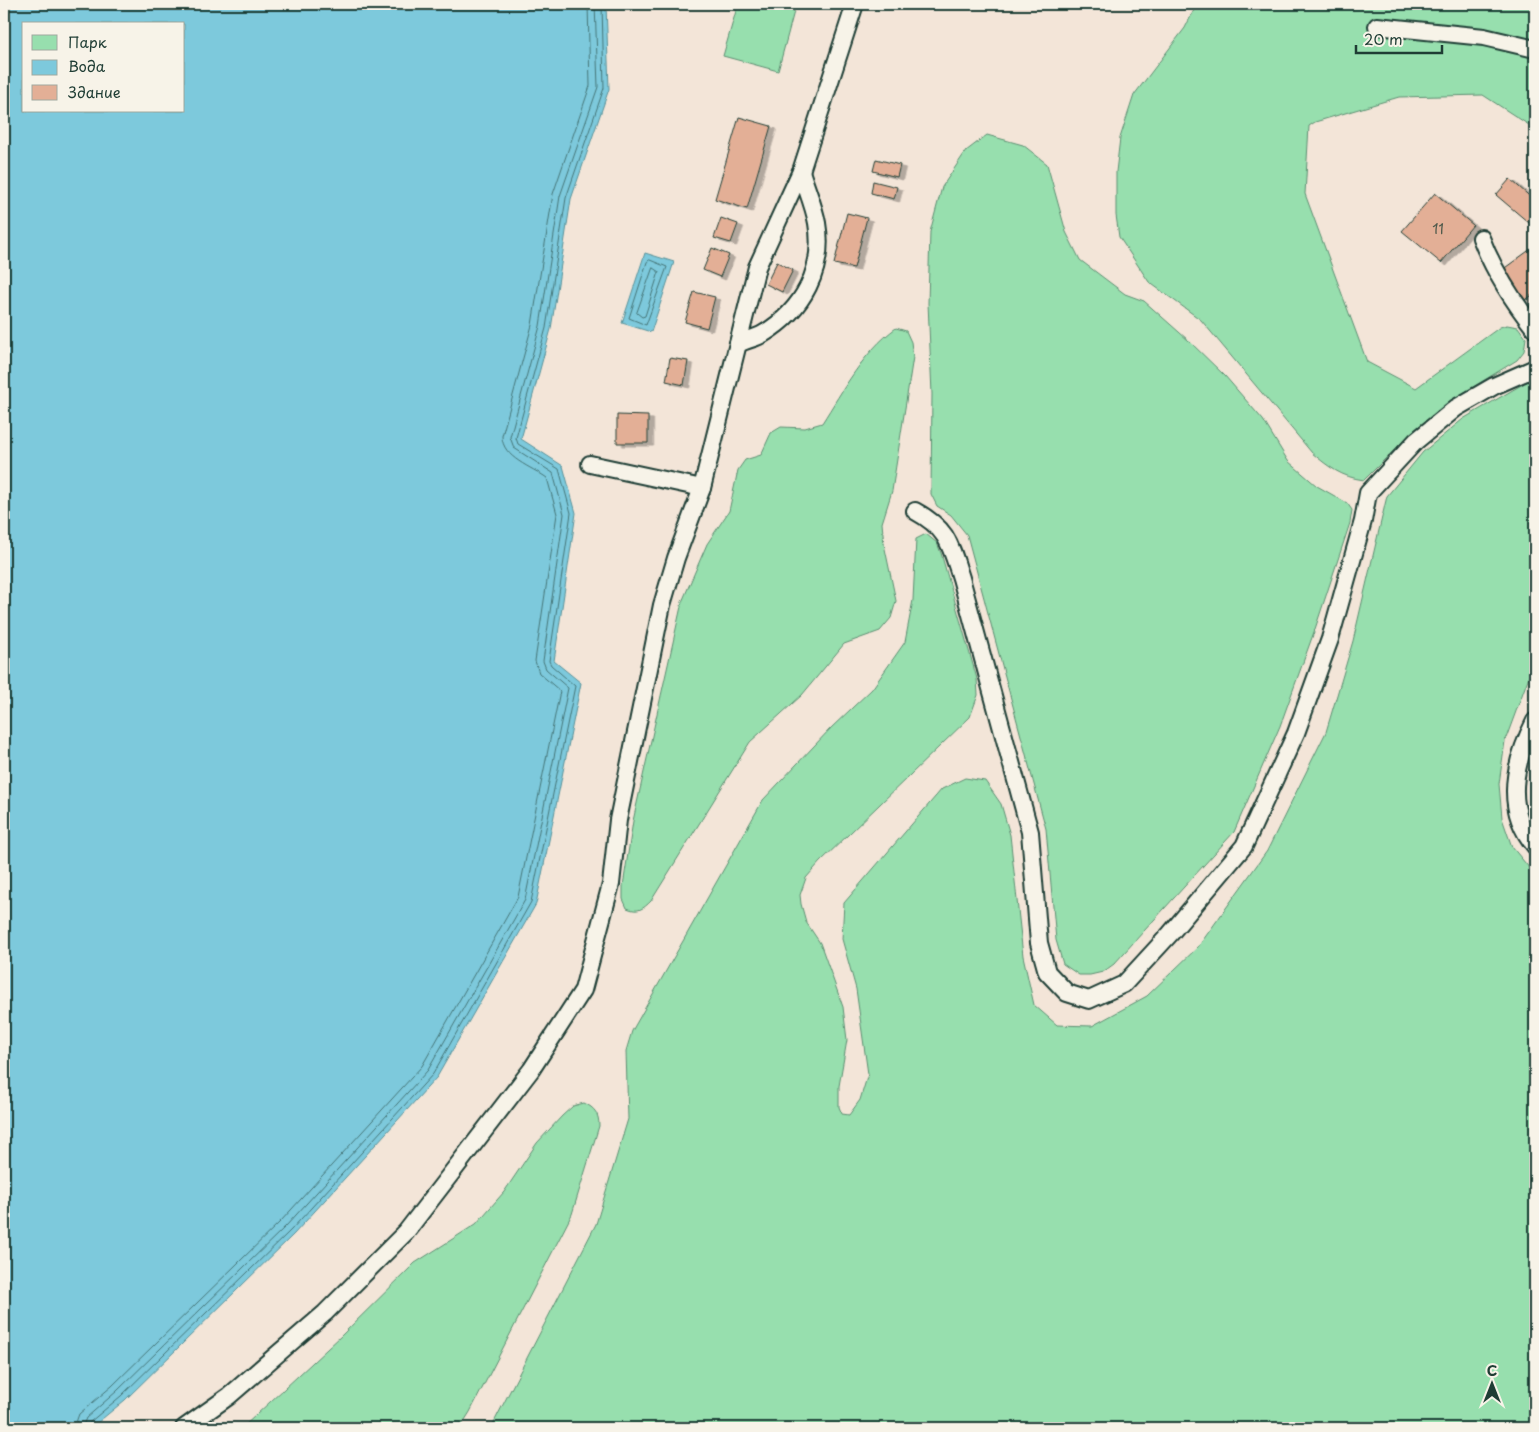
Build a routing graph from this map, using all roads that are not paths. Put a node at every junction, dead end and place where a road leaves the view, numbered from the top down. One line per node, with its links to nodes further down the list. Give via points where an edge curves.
1 (855, 4): 4 (lane)
2 (1378, 26): 3 (lane, via 1484,37)
3 (1535, 49)
4 (801, 172): 7 (lane, via 757,267); 7 (lane, via 817,223 819,251 814,278 793,310 763,334)
5 (1481, 238): 6 (lane, via 1491,266)
6 (1535, 329)
7 (738, 344): 10 (lane)
8 (1535, 368): 11 (lane, via 1456,408 1416,441 1368,493 1330,639 1296,733 1244,846 1124,984 1089,1000 1067,993 1047,972 1039,943 1030,832 961,578 949,542 934,522)
9 (590, 464): 10 (lane)
10 (702, 488): 14 (lane, via 662,604 618,820 611,884 583,990 531,1070 406,1232 325,1313 229,1396)
11 (915, 511)
12 (1535, 722): 13 (lane, via 1522,747 1514,782 1516,813 1525,835)
13 (1535, 846)
14 (184, 1428)

